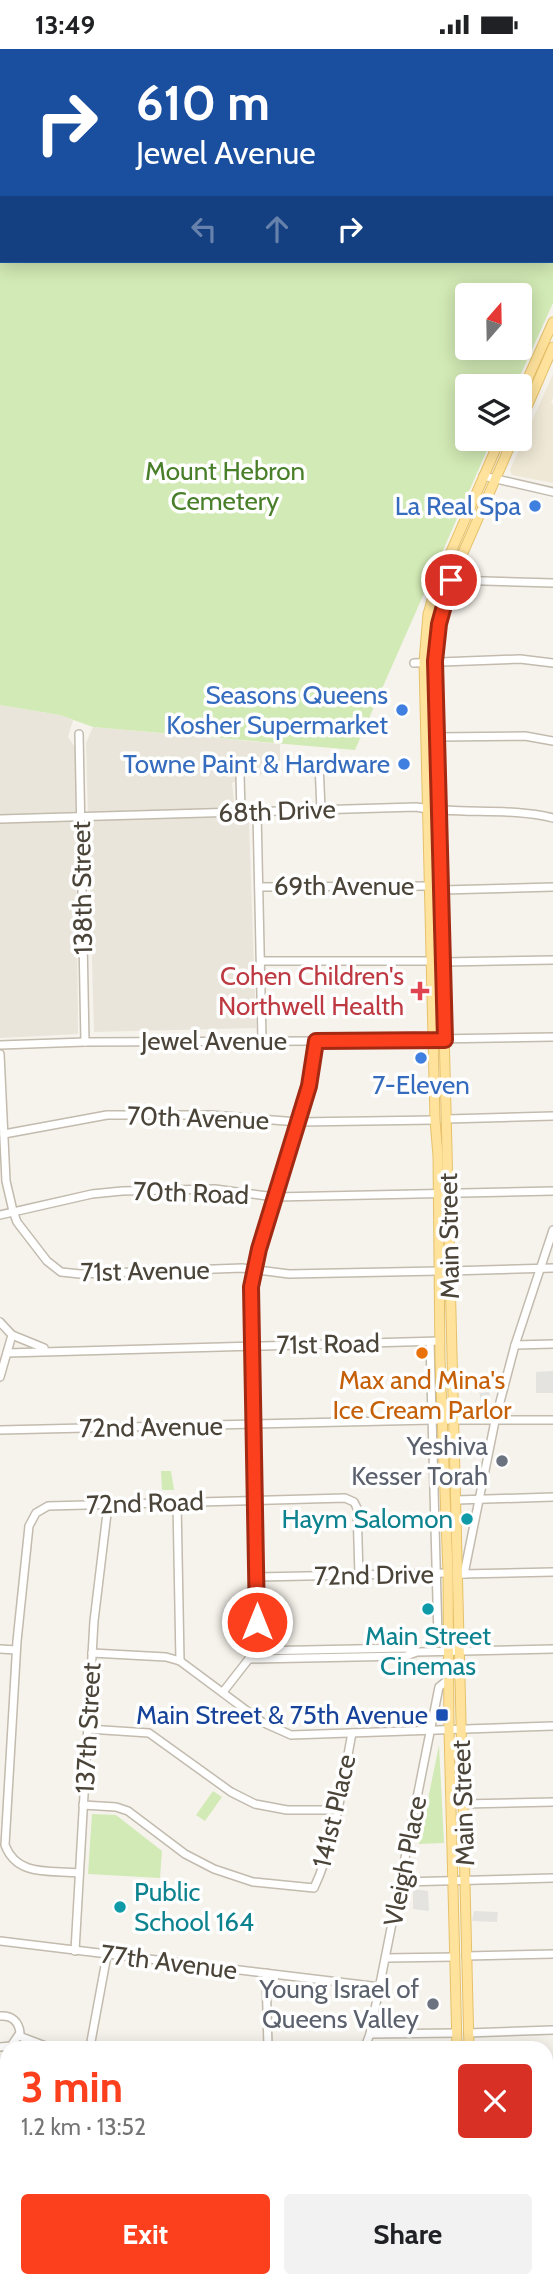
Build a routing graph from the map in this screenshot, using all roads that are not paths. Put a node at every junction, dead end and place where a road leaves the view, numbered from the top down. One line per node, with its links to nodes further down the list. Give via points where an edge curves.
1 (553, 322): 3 (main road)
2 (553, 347): 4 (main road)
3 (530, 374)
4 (532, 395)
5 (495, 451): 7 (main road, Main Street)
6 (508, 451): 8 (main road, Main Street)
7 (484, 476): 8 (street); 10 (main road, Main Street)
8 (495, 480): 9 (street); 11 (main road, Main Street)
9 (553, 492)
10 (440, 577): 11 (street); 14 (main road, Main Street)
11 (451, 580): 12 (street); 13 (main road, Main Street)
12 (553, 583)
13 (435, 661): 14 (street); 15 (street); 17 (main road, Main Street)
14 (419, 662): 21 (main road, Main Street)
15 (553, 663)
16 (79, 734): 26 (street, 138th Street)
17 (437, 737): 18 (street, via 525,736); 23 (main road, Main Street)
18 (553, 741)
19 (319, 763): 22 (street)
20 (240, 773): 25 (street)
21 (428, 809): 22 (street, 68th Drive); 23 (street, 68th Drive); 29 (main road, Main Street)
22 (321, 810): 24 (street, 68th Drive)
23 (440, 811): 27 (street, 68th Drive); 32 (main road, Main Street)
24 (257, 812): 25 (street, 68th Drive); 30 (street)
25 (242, 813): 26 (street, 68th Drive)
26 (80, 817): 28 (street, 68th Drive); 42 (street, 138th Street)
27 (553, 818)
28 (0, 819)
29 (430, 886): 30 (street, 69th Avenue); 35 (main road, Main Street)
30 (259, 887): 34 (street)
31 (553, 887): 32 (street, 69th Avenue)
32 (442, 890): 36 (main road, Main Street)
33 (553, 960): 36 (street)
34 (261, 961): 35 (street); 39 (street)
35 (432, 961): 38 (main road, Main Street)
36 (444, 962): 40 (main road, Main Street)
37 (553, 1037): 40 (street, Jewel Avenue)
38 (433, 1039): 40 (street, Jewel Avenue); 41 (street, Jewel Avenue); 47 (main road, Main Street)
39 (262, 1040): 41 (street, Jewel Avenue); 42 (street, Jewel Avenue)
40 (445, 1040): 46 (main road, Main Street)
41 (316, 1041): 48 (street)
42 (85, 1042): 43 (street, Jewel Avenue)
43 (0, 1045)
44 (0, 1054): 49 (street)
45 (553, 1116): 46 (street)
46 (447, 1119): 52 (main road, Main Street)
47 (435, 1120): 48 (street, 70th Avenue); 51 (main road, Main Street)
48 (298, 1122): 49 (street, 70th Avenue, via 211,1115 107,1115); 53 (street)
49 (4, 1134): 54 (street)
50 (553, 1191): 52 (street, 70th Road)
51 (438, 1194): 52 (street, 70th Road); 53 (street, 70th Road); 60 (main road, Main Street)
52 (448, 1194): 61 (main road, Main Street)
53 (275, 1197): 54 (street, 70th Road, via 215,1189 122,1191); 59 (street)
54 (13, 1211): 55 (street, 70th Road); 59 (street, 71st Avenue, via 47,1261 61,1272)
55 (0, 1215)
56 (553, 1230): 57 (street)
57 (542, 1268): 58 (street); 61 (street); 67 (street)
58 (553, 1268)
59 (254, 1269): 60 (street, 71st Avenue, via 289,1274); 66 (street)
60 (439, 1271): 64 (main road, Main Street)
61 (450, 1271): 74 (main road, Main Street)
62 (0, 1322): 63 (street)
63 (12, 1335): 68 (street, 71st Road); 69 (street)
64 (435, 1341): 66 (street, 71st Road); 71 (street, Main Street); 72 (main road, Main Street)
65 (553, 1344): 67 (street)
66 (252, 1345): 68 (street, 71st Road); 76 (street)
67 (515, 1345): 75 (street)
68 (47, 1350): 69 (street, 71st Road)
69 (7, 1353): 70 (street)
70 (0, 1377)
71 (432, 1420): 72 (street, 72nd Avenue); 76 (street, 72nd Avenue); 86 (street, Main Street)
72 (443, 1420): 74 (street, 72nd Avenue); 87 (main road, Main Street)
73 (553, 1420): 75 (street, 72nd Avenue)
74 (454, 1421): 75 (street, 72nd Avenue); 80 (main road, Main Street)
75 (495, 1421): 79 (street)
76 (254, 1424): 77 (street, 72nd Avenue); 81 (street)
77 (0, 1430)
78 (553, 1497): 79 (street)
79 (481, 1499): 80 (street); 87 (street)
80 (457, 1500): 87 (main road, Main Street)
81 (256, 1501): 82 (street, 72nd Road); 85 (street, 72nd Road, via 345,1498 354,1502); 88 (street)
82 (177, 1503): 83 (street, 72nd Road); 97 (street)
83 (108, 1505): 91 (street, 72nd Road, via 48,1506 36,1513 29,1526); 95 (street, 137th Street)
84 (553, 1572): 87 (street, 72nd Drive)
85 (359, 1574): 86 (street, 72nd Drive); 88 (street, 72nd Drive)
86 (436, 1574): 87 (street, 72nd Drive); 93 (street, Main Street, via 438,1637)
87 (457, 1574): 93 (main road, Main Street)
88 (258, 1577): 92 (street)
89 (0, 1649): 91 (street)
90 (553, 1649): 93 (street)
91 (16, 1650): 110 (street, via 5,1845 18,1866)
92 (255, 1651): 94 (street, via 406,1648); 96 (street)
93 (454, 1651): 94 (street); 98 (main road, Main Street); 101 (main road, Main Street)
94 (417, 1652): 96 (street, via 406,1656)
95 (92, 1653): 97 (street); 102 (street, 137th Street)
96 (249, 1659): 99 (street)
97 (180, 1661): 99 (street)
98 (449, 1679): 103 (main road, Main Street); 104 (street, Vleigh Place, via 439,1687)
99 (223, 1692): 105 (street, via 262,1722 290,1735)
100 (553, 1726): 101 (street)
101 (460, 1728): 103 (street); 107 (main road, Main Street)
102 (88, 1729): 108 (street, 137th Street); 109 (street, via 149,1733 255,1804 287,1810)
103 (449, 1730): 104 (street); 112 (main road, Main Street)
104 (431, 1731): 105 (street); 114 (street, Vleigh Place)
105 (352, 1733): 109 (street, 141st Place)
106 (553, 1802): 107 (street)
107 (463, 1804): 113 (main road, Main Street)
108 (83, 1805): 109 (street, 141st Place, via 128,1811 185,1854 214,1869 253,1882 314,1888); 110 (street, 137th Street)
109 (337, 1810)
110 (79, 1873): 116 (street, 137th Street)
111 (553, 1878): 113 (street)
112 (453, 1880): 113 (street); 114 (street); 120 (main road, Main Street)
113 (465, 1880): 119 (main road, Main Street)
114 (401, 1882): 121 (street, Vleigh Place)
115 (0, 1941): 116 (street, 77th Avenue)
116 (75, 1951): 118 (street, 77th Avenue)
117 (553, 1954): 119 (street)
118 (107, 1955): 122 (street, 77th Avenue); 132 (street)
119 (466, 1956): 126 (main road, Main Street)
120 (455, 1957): 121 (street); 127 (main road, Main Street)
121 (386, 1958): 123 (street, Vleigh Place)
122 (266, 1973): 123 (street, 77th Avenue); 133 (street)
123 (380, 1987): 128 (street, Vleigh Place)
124 (0, 2016): 129 (street, via 13,2018)
125 (553, 2030): 126 (street)
126 (468, 2032): 136 (main road, Main Street)
127 (457, 2033): 128 (street); 135 (main road, Main Street)
128 (370, 2034): 134 (street, Vleigh Place)
129 (19, 2036): 130 (street); 131 (street)
130 (15, 2041)
131 (32, 2041)
132 (91, 2041)
133 (268, 2041)
134 (367, 2041)
135 (457, 2041)
136 (469, 2041)

